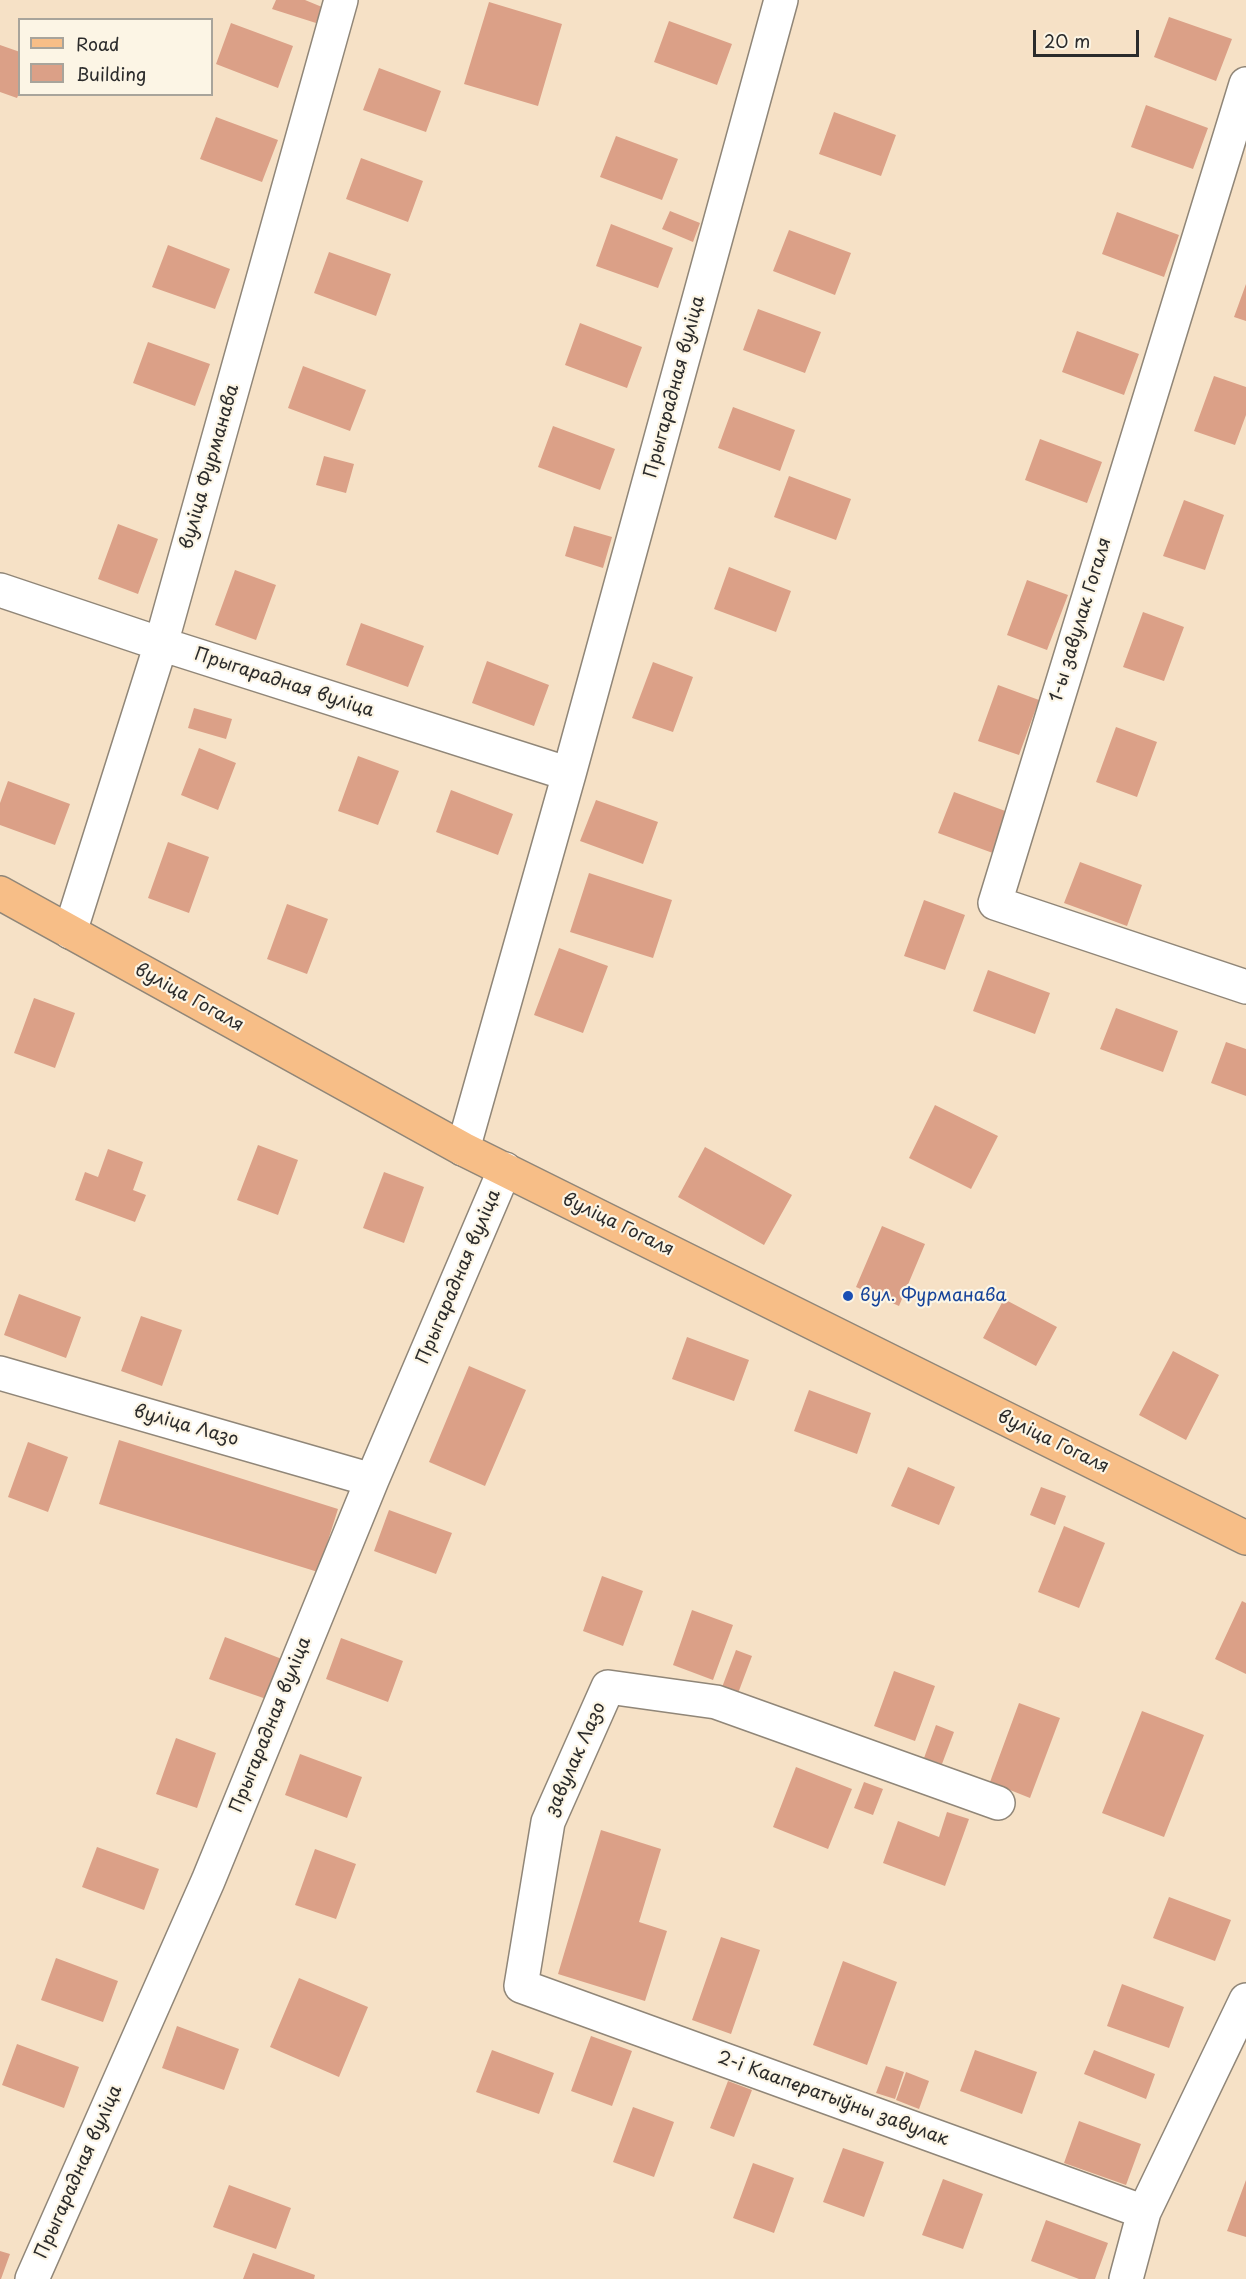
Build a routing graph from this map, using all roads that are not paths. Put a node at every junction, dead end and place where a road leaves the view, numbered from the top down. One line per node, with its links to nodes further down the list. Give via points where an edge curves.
1 (341, 0): 5 (street, вуліца Фурманава)
2 (781, 0): 6 (street, Прыгарадная вуліца)
3 (1246, 84): 9 (street, 1-ы завулак Гогаля, via 994,903)
4 (0, 590): 5 (street, Прыгарадная вуліца)
5 (161, 644): 6 (street, Прыгарадная вуліца); 8 (street, вуліца Фурманава)
6 (569, 774): 10 (street, Прыгарадная вуліца)
7 (0, 893): 8 (main road, вуліца Гогаля)
8 (70, 932): 10 (main road, вуліца Гогаля)
9 (1246, 987)
10 (463, 1149): 11 (main road, вуліца Гогаля)
11 (505, 1169): 13 (street, Прыгарадная вуліца); 14 (main road, вуліца Гогаля)
12 (0, 1373): 13 (street, вуліца Лазо)
13 (372, 1480): 19 (street, Прыгарадная вуліца, via 208,1881)
14 (1246, 1538)
15 (998, 1803): 16 (street, завулак Лазо, via 716,1702 608,1688 548,1822)
16 (521, 1986): 18 (street, 2-і Кааператыўны завулак)
17 (1246, 2000): 18 (street)
18 (1144, 2212): 20 (street)
19 (32, 2279)
20 (1126, 2279)

